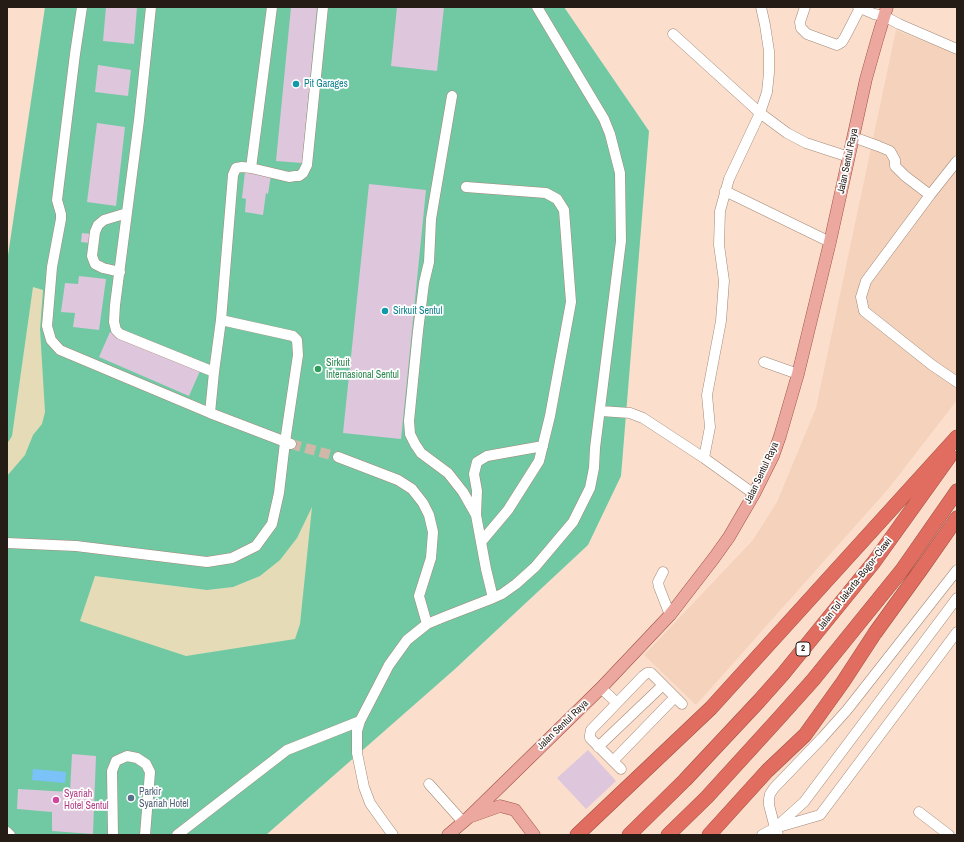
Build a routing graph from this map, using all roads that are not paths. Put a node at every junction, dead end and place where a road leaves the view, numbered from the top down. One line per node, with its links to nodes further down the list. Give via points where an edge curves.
1 (82, 7): 30 (street, via 56,200 61,219 52,267 47,326 51,340 60,350)
2 (151, 7): 21 (street)
3 (272, 7): 17 (street)
4 (322, 7): 17 (street, via 307,165 299,176 289,177)
5 (537, 7): 29 (street, via 604,119 620,173 621,241)
6 (761, 7): 13 (street, via 769,51 769,73 767,92)
7 (805, 7): 8 (street, via 800,22 801,28 807,34 837,45 845,37)
8 (859, 7): 9 (street, via 874,14)
9 (886, 12): 11 (street, via 899,24); 14 (main road, Jalan Sentul Raya, via 866,79)
10 (673, 34): 13 (street)
11 (957, 49)
12 (452, 96): 39 (street, via 431,219 429,262 424,283 409,421 410,434 421,453 448,473)
13 (760, 113): 15 (street, via 787,133); 19 (street)
14 (853, 137): 15 (main road, Jalan Sentul Raya); 20 (street, via 890,151 895,166)
15 (848, 157): 22 (main road, Jalan Sentul Raya)
16 (957, 161): 20 (street)
17 (251, 168): 24 (street, via 236,168 233,175)
18 (466, 187): 33 (street, via 546,193 557,199 564,210 571,302)
19 (725, 191): 22 (street); 36 (street, via 720,212 719,245 724,281 721,321 707,395 710,427)
20 (930, 195): 28 (street, via 866,282 861,297 864,311)
21 (127, 213): 23 (street); 23 (street, via 104,220 98,225 92,256 95,264)
22 (830, 242): 27 (main road, Jalan Sentul Raya)
23 (120, 272): 26 (street, via 114,322 116,330 120,334)
24 (221, 320): 26 (street); 32 (street, via 293,336 297,340 298,355)
25 (764, 362): 27 (street)
26 (214, 372): 30 (street)
27 (798, 374): 38 (main road, Jalan Sentul Raya, via 773,456)
28 (957, 382)
29 (601, 411): 36 (street, via 630,413 643,418); 45 (street, via 590,488 573,522 535,567 516,584)
30 (210, 413): 32 (street)
31 (957, 437): 69 (highway, via 711,708)
32 (288, 443): 42 (street, via 272,524 256,546 232,558 207,562 76,546)
33 (543, 446): 39 (street, via 487,456 477,462 474,474 477,491); 41 (street, via 539,461 508,510)
34 (957, 447): 70 (highway, Jalan Tol Jakarta–Bogor–Ciawi / 2, via 874,562 783,674 685,780)
35 (338, 457): 48 (street, via 398,480 412,489 423,503 433,532 431,558 419,596)
36 (704, 458): 38 (street)
37 (957, 491): 71 (highway, via 902,570 813,680 707,797)
38 (754, 494): 47 (main road, Jalan Sentul Raya, via 718,553)
39 (476, 515): 41 (street)
40 (957, 518): 72 (highway, via 805,735 767,771)
41 (481, 542): 45 (street)
42 (7, 543)
43 (957, 570): 61 (street, via 847,710 774,788 770,794 769,805)
44 (663, 572): 47 (street, via 658,582)
45 (493, 598): 48 (street)
46 (957, 598): 61 (street, via 804,802)
47 (670, 615): 51 (main road, Jalan Sentul Raya)
48 (428, 624): 53 (street, via 407,640 389,666)
49 (957, 632): 61 (street, via 820,815)
50 (662, 685): 52 (street, via 648,673); 54 (street); 55 (street, via 679,700)
51 (601, 688): 52 (street); 59 (main road, Jalan Sentul Raya)
52 (617, 703): 54 (street, via 591,730 590,738)
53 (360, 721): 65 (street, via 287,750); 66 (street, via 357,753 364,787 370,803)
54 (598, 747): 55 (street)
55 (613, 761): 56 (street)
56 (621, 769)
57 (430, 784): 59 (street)
58 (919, 812): 74 (street)
59 (465, 820): 67 (main road, Jalan Sentul Raya); 68 (main road, via 500,806 515,810)
60 (7, 832): 62 (street)
61 (775, 833): 73 (street)
62 (10, 835)
63 (113, 835): 64 (street, via 112,771 116,761 126,756 137,758 146,764 150,772)
64 (146, 835)
65 (177, 835)
66 (393, 835)
67 (448, 835)
68 (534, 835)
69 (576, 835)
70 (629, 835)
71 (668, 835)
72 (709, 835)
73 (762, 835)
74 (949, 835)

